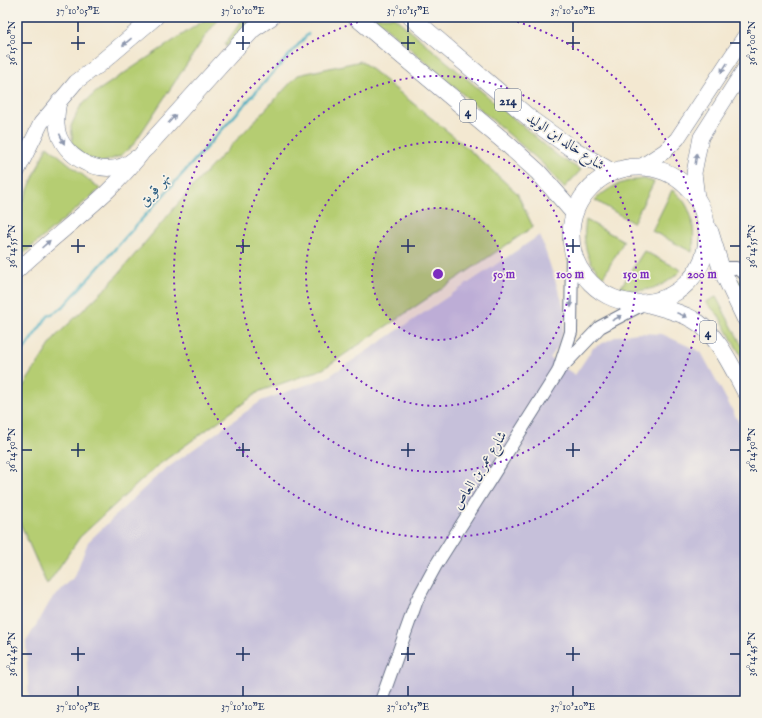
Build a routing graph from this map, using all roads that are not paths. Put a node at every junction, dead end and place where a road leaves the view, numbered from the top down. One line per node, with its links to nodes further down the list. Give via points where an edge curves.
1 (155, 17): 7 (highway, one-way to 7)
2 (271, 17): 10 (highway, one-way to 2, via 253,29)
3 (350, 17): 5 (highway)
4 (411, 17): 13 (highway, شارع خالد ابن الوليد / 214, via 533,121 571,148)
5 (361, 22): 15 (highway, 4, via 505,142 538,172)
6 (745, 36): 11 (main road, one-way to 11, via 677,139 665,151)
7 (97, 66): 9 (main road, via 76,82)
8 (745, 68): 14 (main road, one-way to 8, via 694,173 701,137)
9 (58, 101): 10 (main road, one-way to 10, via 56,119 59,137 68,152 82,162 99,168 116,167 133,160); 12 (main road, via 41,123)
10 (146, 148): 19 (main road, one-way to 10, via 116,183)
11 (642, 166): 13 (highway); 14 (highway, via 674,175 687,185)
12 (17, 172)
13 (612, 172): 15 (highway, via 592,184)
14 (697, 198): 16 (highway)
15 (574, 212): 17 (highway, via 570,230)
16 (706, 220): 18 (highway); 21 (highway, via 707,243 701,265 687,284 674,293)
17 (572, 249): 21 (highway, via 579,268 591,283 606,295 625,302); 23 (street, شارع عمر بن العاص, one-way to 23, via 571,332)
18 (721, 268): 20 (street, via 736,268); 22 (highway)
19 (17, 271)
20 (745, 274)
21 (645, 303): 23 (street, one-way to 21, via 600,327); 24 (highway, 4, one-way to 24, via 694,320 708,332 726,356)
22 (745, 318)
23 (558, 372): 25 (street, شارع عمر بن العاص, via 436,565 417,600)
24 (745, 391)
25 (381, 701)

